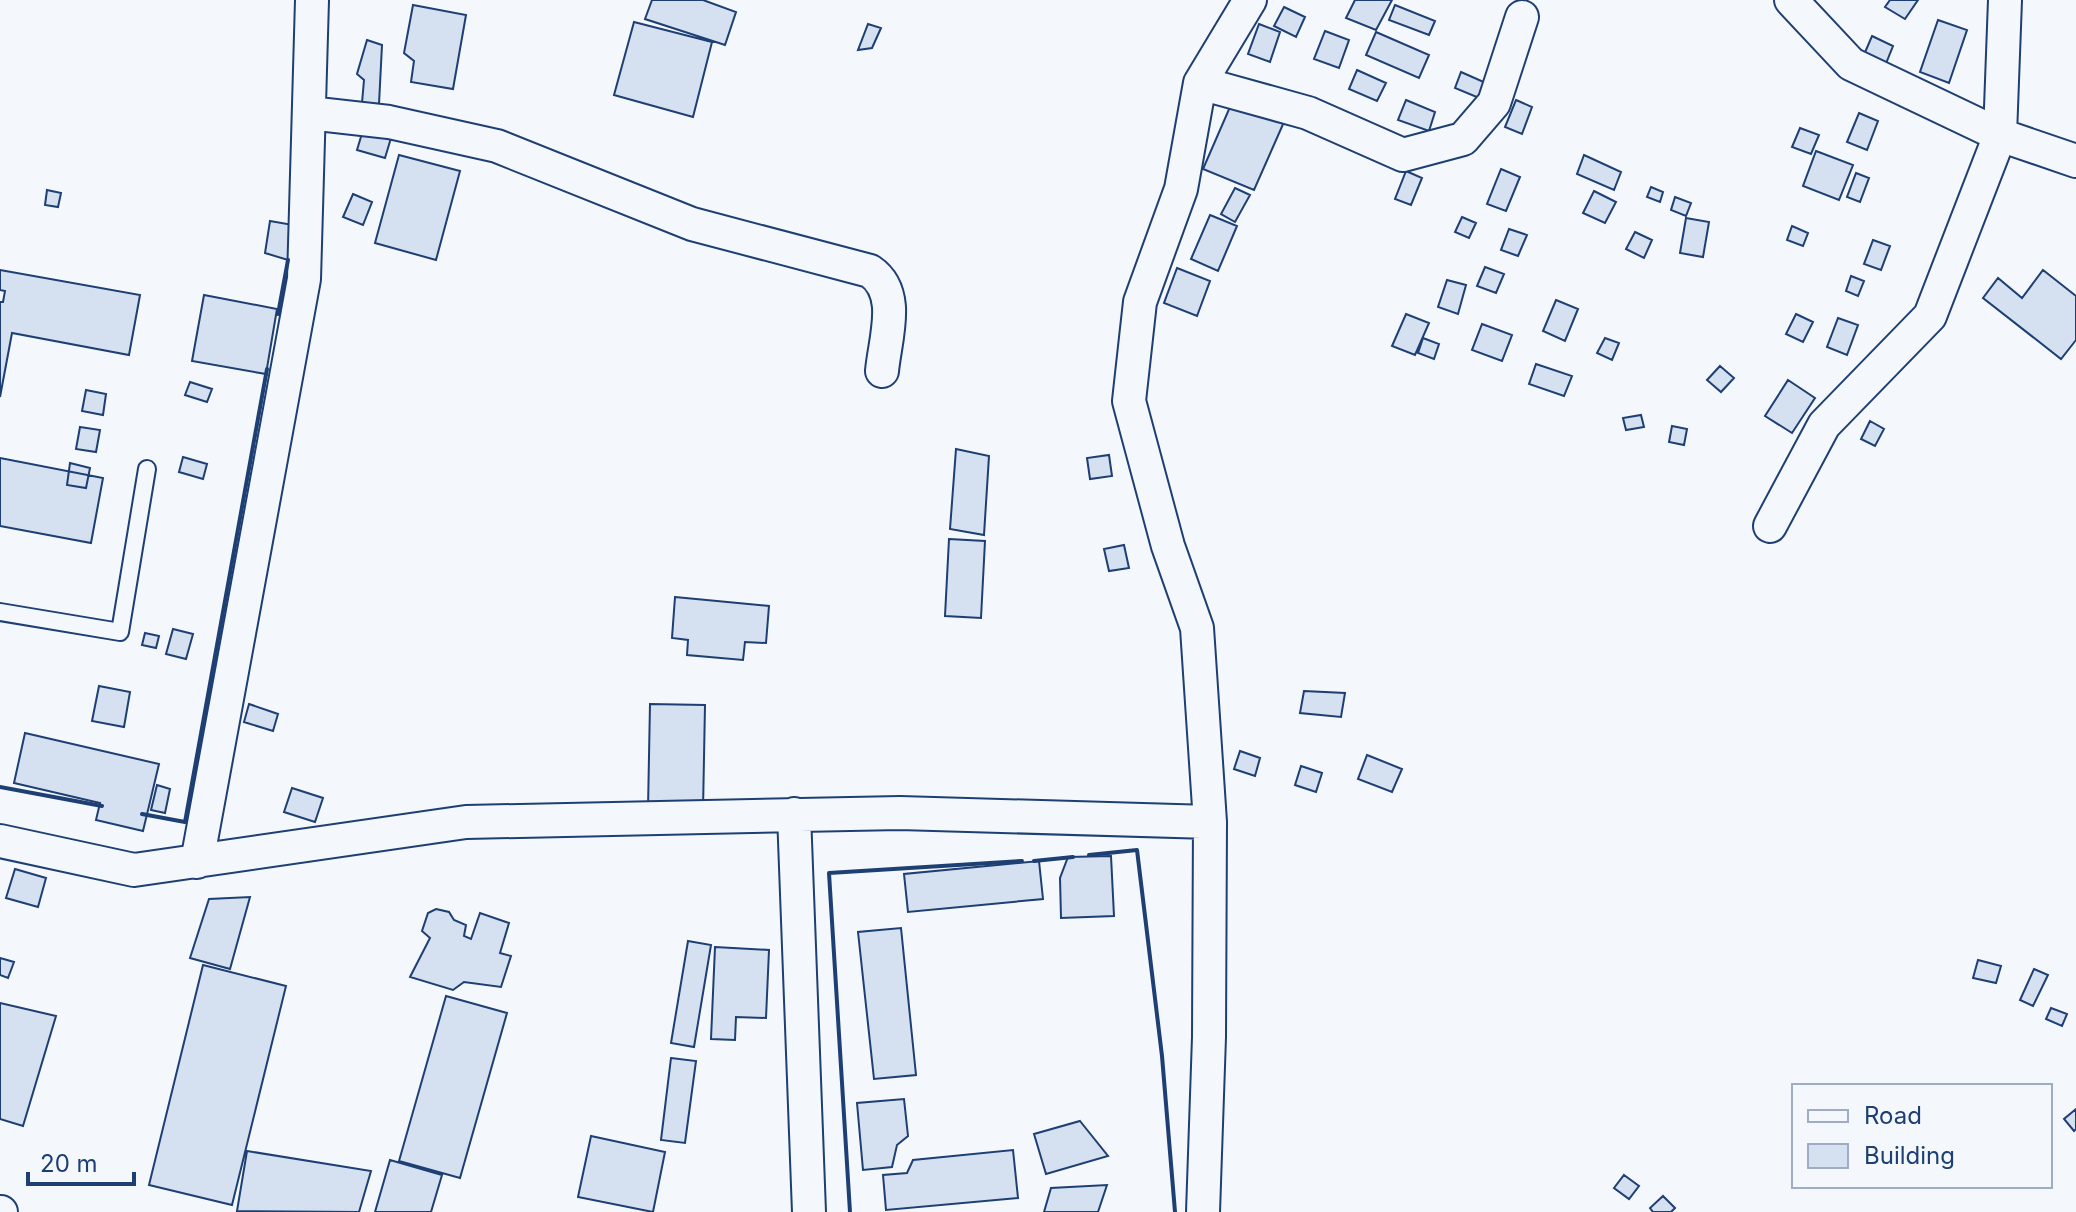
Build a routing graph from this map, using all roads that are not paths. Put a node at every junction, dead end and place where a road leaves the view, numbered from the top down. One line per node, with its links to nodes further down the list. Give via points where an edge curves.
1 (312, 0): 7 (street)
2 (1250, 0): 6 (street)
3 (1791, 0): 8 (street, via 1851,64)
4 (2005, 0): 8 (street)
5 (1522, 17): 6 (street, via 1494,103 1463,139 1403,155 1308,113)
6 (1200, 83): 15 (street, via 1181,189 1140,302 1129,401 1168,546 1197,628)
7 (309, 113): 10 (street, via 389,122 486,143 692,224 870,271 880,278 890,299); 17 (street, via 304,279)
8 (2000, 135): 9 (street); 12 (street, via 1930,316 1824,425)
9 (2076, 161)
10 (882, 371)
11 (147, 469): 13 (lane, via 120,632)
12 (1770, 526)
13 (0, 612)
14 (794, 814): 15 (street); 17 (street, via 466,822); 18 (street)
15 (1210, 822): 19 (street)
16 (0, 841): 17 (street, via 134,870)
17 (197, 862)
18 (809, 1212)
19 (1203, 1212)

